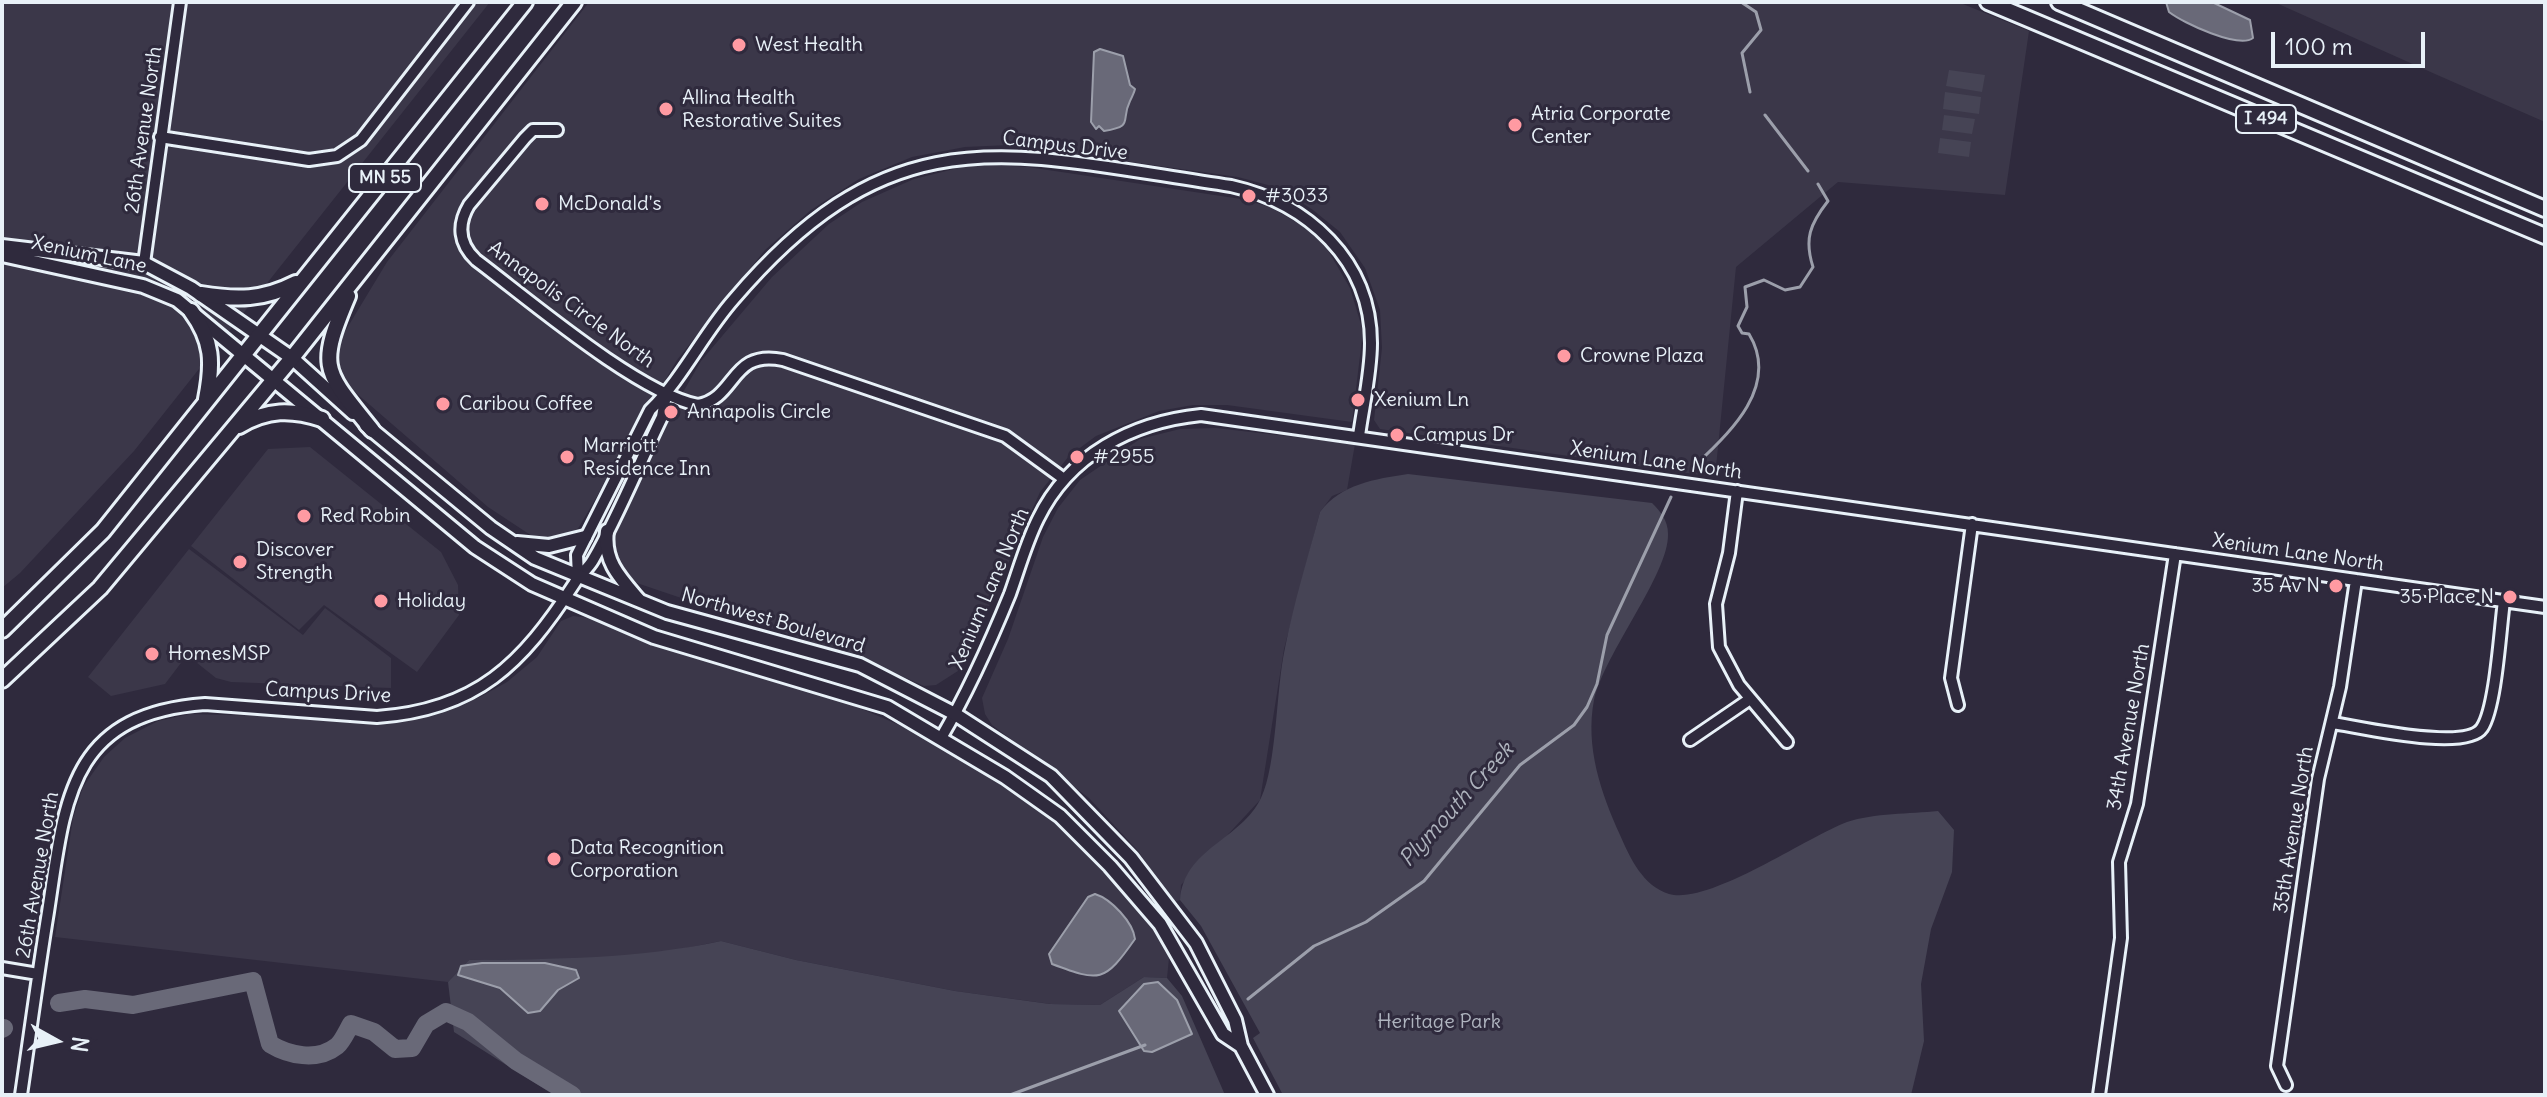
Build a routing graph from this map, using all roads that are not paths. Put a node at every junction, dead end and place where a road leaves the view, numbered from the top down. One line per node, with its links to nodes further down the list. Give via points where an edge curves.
1 (180, 2): 8 (street, 26th Avenue North)
2 (468, 2): 8 (street, via 361,140 345,153 320,160)
3 (525, 2): 15 (highway, MN 55)
4 (574, 2): 14 (highway, MN 55)
5 (1988, 2): 10 (highway, I 494)
6 (2059, 2): 9 (highway, I 494)
7 (557, 130): 22 (street, Annapolis Circle North, via 533,130 469,205 461,227 467,252 571,332)
8 (160, 137): 13 (street, 26th Avenue North)
9 (2545, 209)
10 (2545, 236)
11 (2, 246): 13 (main road, Xenium Lane)
12 (2, 255): 17 (main road, Xenium Lane, via 143,286)
13 (144, 263): 16 (main road, Xenium Lane)
14 (357, 277): 20 (highway, MN 55); 26 (highway, via 328,348 328,362 332,377)
15 (304, 279): 16 (highway, via 255,299); 18 (highway, MN 55)
16 (201, 294): 18 (main road, Xenium Lane)
17 (191, 311): 19 (main road, Xenium Lane); 23 (highway, via 212,355)
18 (258, 334): 19 (highway, MN 55); 20 (main road, Northwest Boulevard)
19 (243, 353): 21 (main road, Northwest Boulevard); 23 (highway, MN 55)
20 (292, 358): 21 (highway, MN 55); 26 (main road, Northwest Boulevard)
21 (275, 379): 24 (main road, Northwest Boulevard); 25 (highway, MN 55)
22 (667, 393): 27 (street, Campus Drive, via 733,299 812,221 901,171 1002,155 1231,186 1256,191 1302,213 1339,248 1369,318 1371,343); 28 (street, Annapolis Circle North, via 685,402 709,403 744,365 763,358 783,360 1005,436); 31 (street, Campus Drive, via 662,417); 32 (street, Campus Drive, via 650,410)
23 (205, 403): 41 (highway, MN 55, via 96,540)
24 (322, 419): 25 (highway, via 276,411); 37 (main road, Northwest Boulevard, via 475,547)
25 (232, 430): 42 (highway, MN 55, via 100,588)
26 (372, 430): 33 (main road, Northwest Boulevard)
27 (1359, 436): 28 (street, Xenium Lane North, via 1229,417 1173,418 1120,435); 29 (street, Xenium Lane North)
28 (1064, 479): 45 (street, Xenium Lane North, via 1039,516 990,642)
29 (1737, 491): 30 (street, Xenium Lane North); 43 (street, via 1716,626 1727,668)
30 (1972, 524): 34 (street, Xenium Lane North); 44 (street, via 1951,678)
31 (607, 531): 35 (street, Campus Drive); 39 (main road, via 609,560)
32 (585, 537): 33 (main road, via 549,546); 35 (street, Campus Drive, via 577,555)
33 (512, 542): 35 (main road, Northwest Boulevard)
34 (2175, 554): 36 (street, Xenium Lane North); 57 (street, 34th Avenue North, via 2142,776 2119,862 2121,938)
35 (578, 577): 37 (street, Campus Drive); 39 (main road, Northwest Boulevard)
36 (2356, 580): 38 (street, Xenium Lane North); 46 (street, 35th Avenue North)
37 (563, 600): 47 (street, Campus Drive, via 505,671 458,700 432,709 377,717 205,704 154,711); 48 (main road, Northwest Boulevard, via 654,637 887,707)
38 (2504, 601): 40 (street, Xenium Lane North); 46 (street, via 2488,709 2475,735 2447,739)
39 (641, 602): 45 (main road, Northwest Boulevard, via 860,665)
40 (2545, 607)
41 (2, 630)
42 (2, 680)
43 (1750, 699): 49 (street); 50 (street)
44 (1958, 705)
45 (955, 714): 48 (street, Xenium Lane North); 53 (main road, Northwest Boulevard, via 1051,776 1131,858 1196,943 1235,1020)
46 (2333, 723): 54 (street, 35th Avenue North, via 2323,751 2277,1066)
47 (121, 728): 52 (street, 26th Avenue North, via 90,755 66,800)
48 (941, 738): 53 (main road, Northwest Boulevard, via 1060,816 1110,866 1160,924 1223,1034)
49 (1690, 740)
50 (1787, 742)
51 (2, 968): 52 (street)
52 (38, 974): 55 (street, 26th Avenue North)
53 (1241, 1046): 56 (main road, Northwest Boulevard)
54 (2286, 1085)
55 (21, 1095)
56 (1267, 1095)
57 (2099, 1095)

